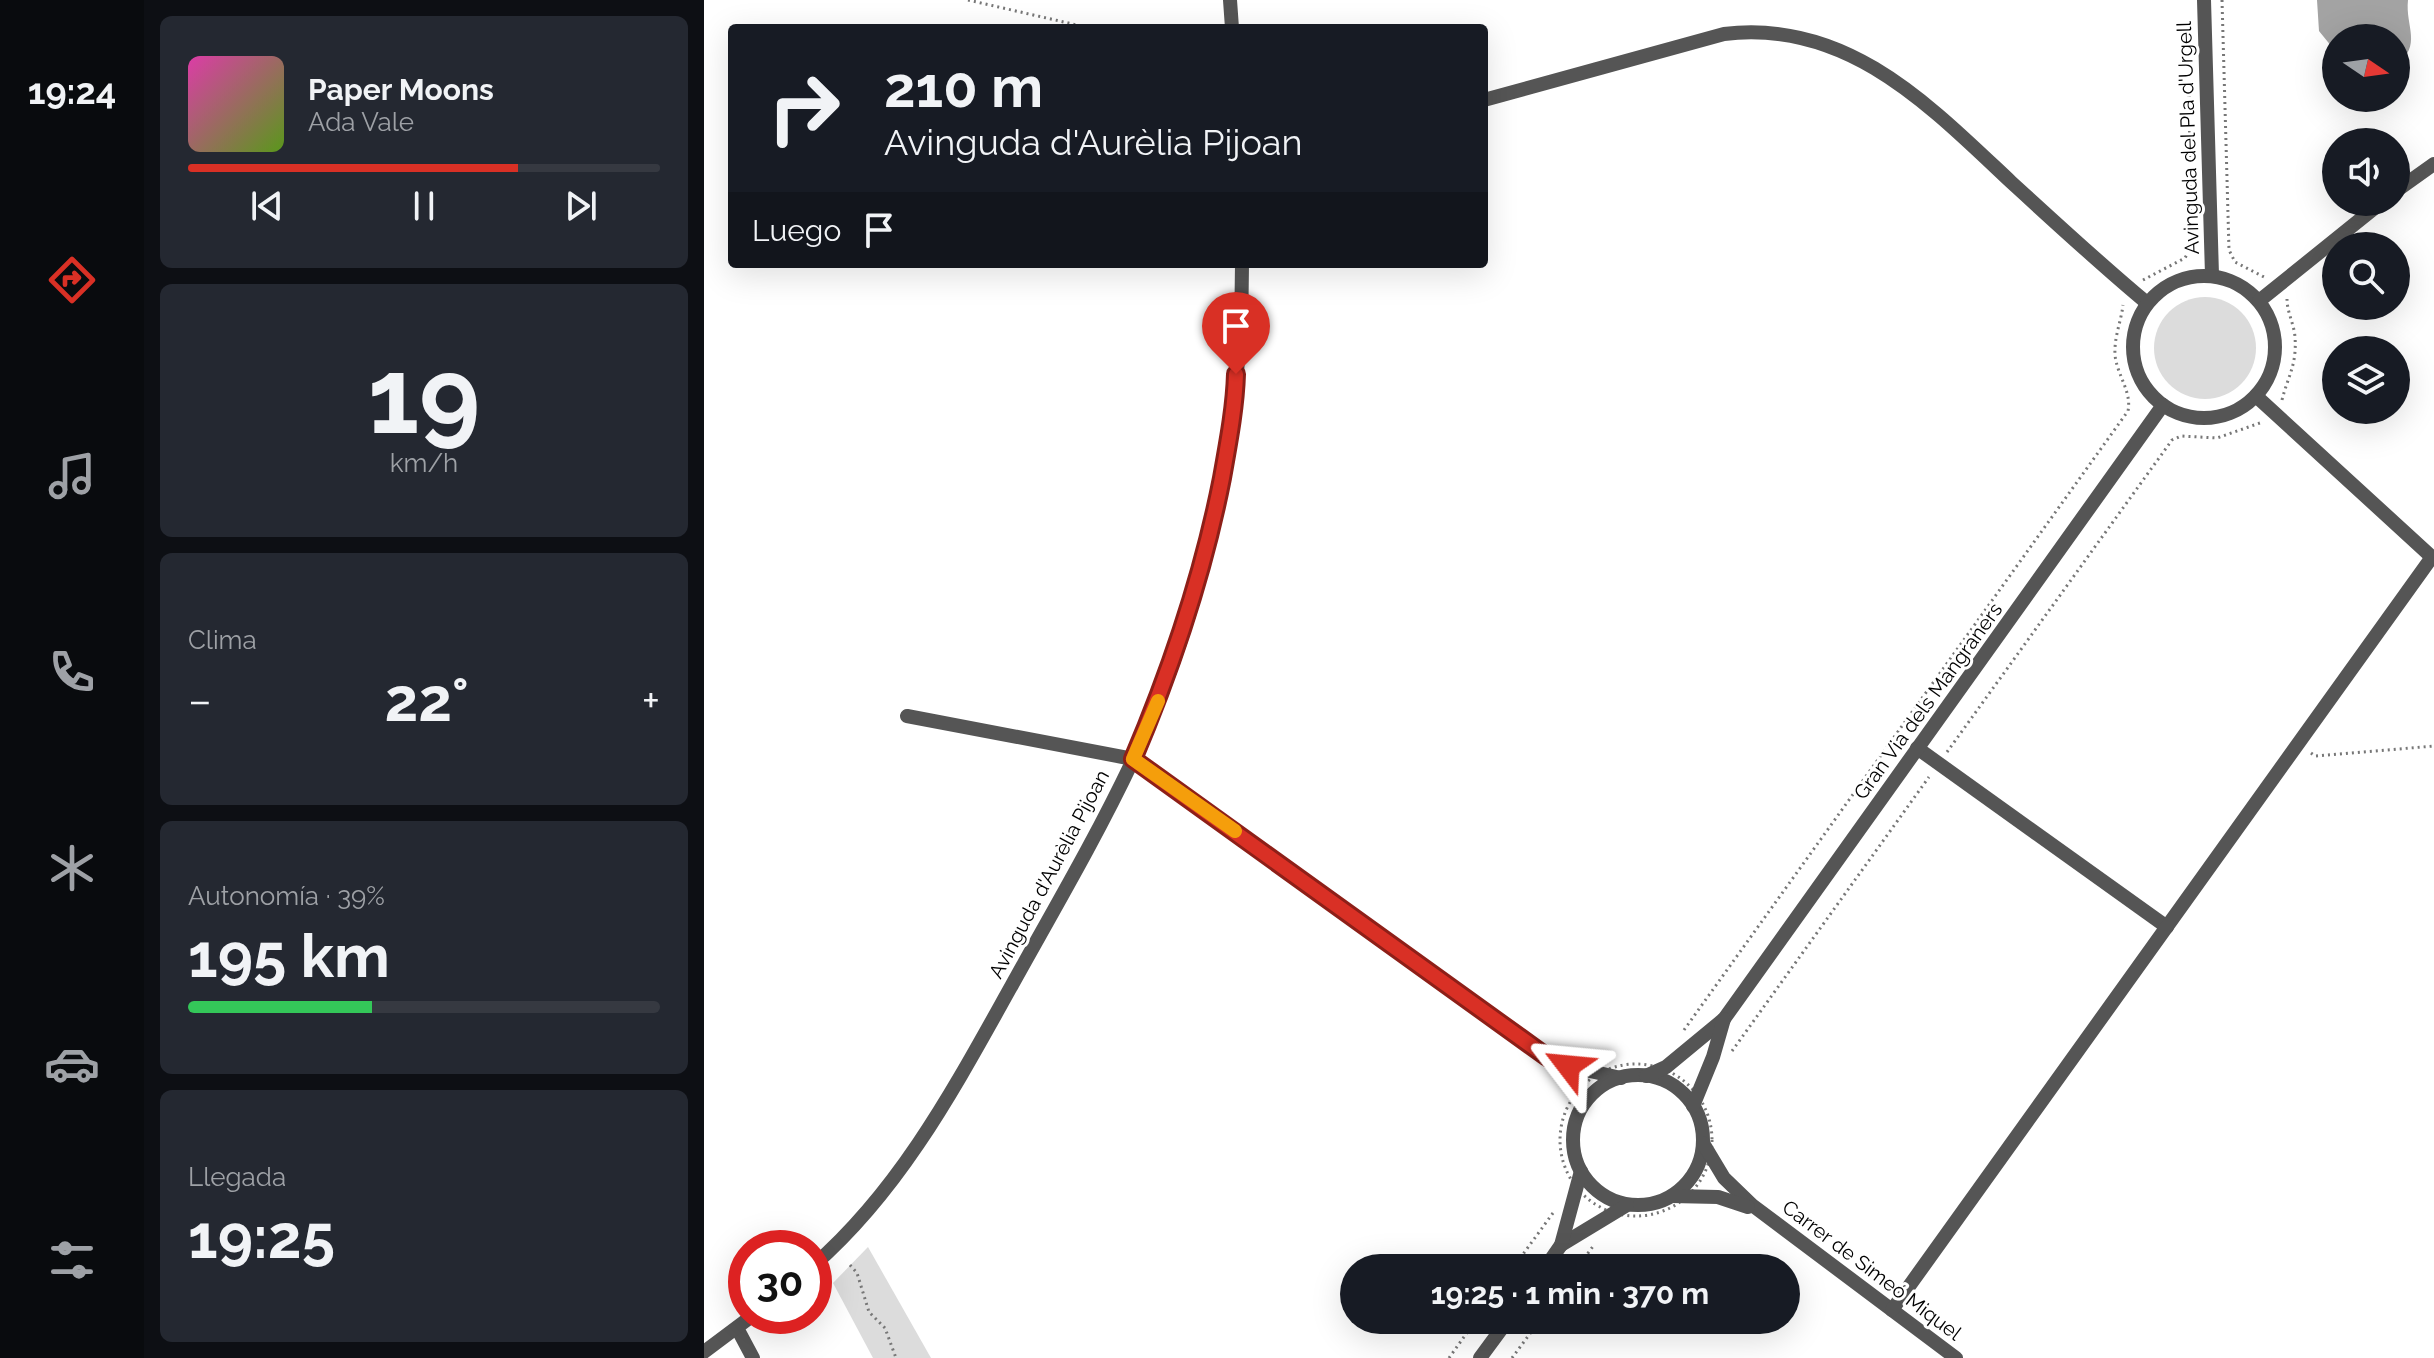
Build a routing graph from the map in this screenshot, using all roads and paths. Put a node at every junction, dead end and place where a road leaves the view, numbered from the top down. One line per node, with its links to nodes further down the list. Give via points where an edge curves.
1 (968, 0): 5 (path)
2 (1230, 0): 6 (street)
3 (2204, 0): 13 (street, Avinguda del Pla d'Urgell)
4 (2222, 0): 14 (path, via 2229,250 2235,262)
5 (1073, 24)
6 (1232, 24)
7 (2189, 91): 15 (path, via 2191,247 2185,258)
8 (1488, 99): 19 (street, via 1724,34 1798,37 1868,64 1920,97)
9 (2434, 164): 10 (street)
10 (2410, 181)
11 (2365, 216): 18 (street)
12 (1242, 268): 29 (street, Avinguda d'Aurèlia Pijoan, via 1236,381 1211,532 1178,644)
13 (2212, 275): 18 (street, via 2245,288); 19 (street, via 2176,281)
14 (2273, 277)
15 (2137, 280)
16 (2291, 292): 22 (path, via 2286,304 2295,332 2295,357)
17 (2120, 298): 33 (path, via 2115,357 2129,395 2128,411)
18 (2259, 301): 20 (street, via 2274,331 2275,349)
19 (2147, 303): 21 (street, via 2135,329 2133,358 2149,392)
20 (2256, 396): 21 (street, via 2211,418 2195,418); 24 (street)
21 (2163, 405): 28 (street, Gran Via dels Mangraners)
22 (2284, 406)
23 (2268, 424): 30 (path, via 2217,438 2184,435 2172,440)
24 (2433, 558): 26 (street)
25 (907, 716): 29 (street)
26 (2297, 744): 27 (path, via 2315,756); 31 (street)
27 (2434, 746)
28 (1917, 748): 30 (street); 32 (street, Gran Via dels Mangraners)
29 (1133, 759): 37 (street, via 1547,1057); 52 (street, Avinguda d'Aurèlia Pijoan, via 940,1112 897,1174)
30 (1939, 763): 31 (street); 34 (path)
31 (2167, 927): 56 (street)
32 (1724, 1019): 35 (street, Gran Via dels Mangraners); 39 (street, Gran Via dels Mangraners)
33 (1678, 1039)
34 (1724, 1062)
35 (1659, 1063): 36 (street, Gran Via dels Mangraners); 36 (path); 36 (path); 39 (path)
36 (1644, 1070): 37 (path, via 1619,1066); 38 (street, Gran Via dels Mangraners); 39 (street)
37 (1599, 1074): 38 (street); 43 (path, via 1576,1093 1564,1115 1560,1141)
38 (1621, 1078): 44 (street, via 1601,1087 1581,1109 1573,1139)
39 (1700, 1100): 40 (path); 40 (path); 41 (street)
40 (1707, 1113): 42 (path)
41 (1703, 1142): 42 (street, Carrer de Simeó Miquel); 46 (street, via 1694,1173)
42 (1710, 1157): 47 (path); 50 (street, Carrer de Simeó Miquel)
43 (1565, 1167): 45 (path); 45 (path)
44 (1581, 1171): 45 (street); 48 (street)
45 (1570, 1184): 48 (path, via 1587,1199); 51 (street)
46 (1672, 1196): 47 (street, Carrer de Simeó Miquel); 48 (street)
47 (1688, 1196): 48 (path, via 1650,1216 1628,1217); 50 (street, Carrer de Simeó Miquel, via 1726,1199)
48 (1620, 1209): 51 (street)
49 (1553, 1213): 53 (path)
50 (1763, 1215): 56 (street, Carrer de Simeó Miquel)
51 (1561, 1245): 54 (street)
52 (832, 1247)
53 (1523, 1254)
54 (1555, 1254)
55 (850, 1265): 64 (path)
56 (1892, 1310): 68 (street, Carrer de Simeó Miquel)
57 (729, 1334): 62 (street)
58 (740, 1334): 63 (street)
59 (1466, 1334): 65 (path)
60 (1498, 1334): 66 (street)
61 (1530, 1334): 67 (path)
62 (704, 1352)
63 (753, 1358)
64 (896, 1358)
65 (1449, 1358)
66 (1480, 1358)
67 (1512, 1358)
68 (1956, 1358)

